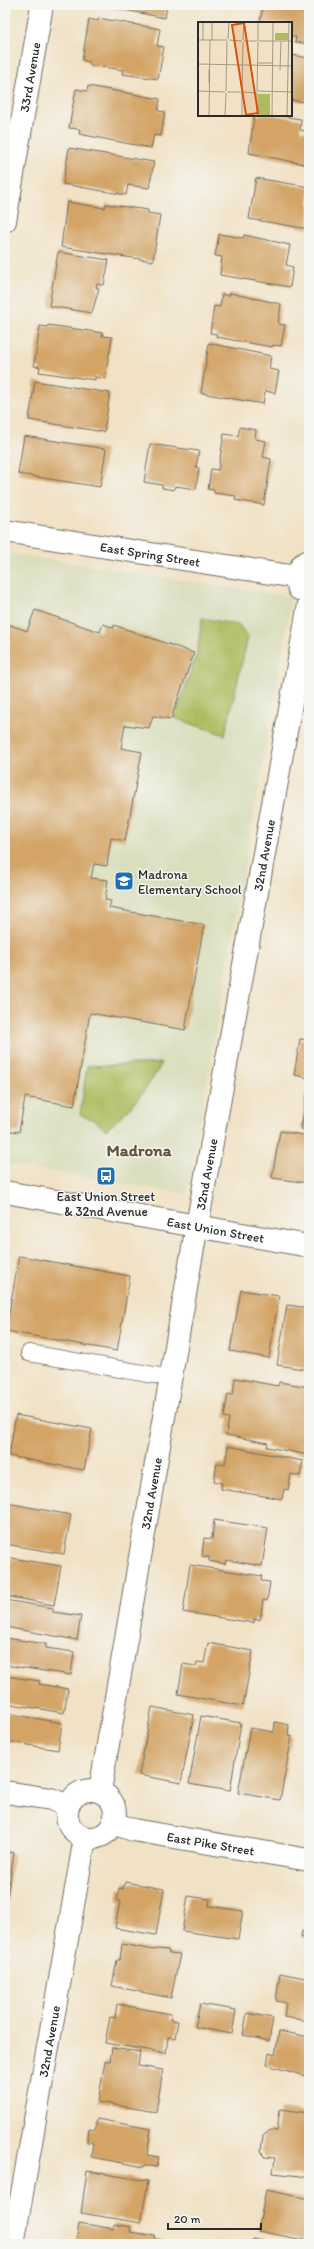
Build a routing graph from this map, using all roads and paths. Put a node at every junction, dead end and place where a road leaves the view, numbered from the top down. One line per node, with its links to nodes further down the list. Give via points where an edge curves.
1 (42, 5): 2 (street, 33rd Avenue)
2 (5, 221)
3 (5, 531): 4 (street, East Spring Street)
4 (302, 569): 5 (street, via 297,587)
5 (309, 597)
6 (309, 604): 8 (street, 32nd Avenue)
7 (5, 1192): 8 (street, East Union Street)
8 (197, 1226): 9 (street, East Union Street); 11 (street, 32nd Avenue)
9 (309, 1246)
10 (29, 1353): 11 (lane)
11 (171, 1378): 13 (street, 32nd Avenue)
12 (5, 1792): 14 (street, via 51,1800)
13 (100, 1792): 14 (street, via 82,1791); 15 (street, via 111,1800 114,1806 116,1814)
14 (68, 1806): 16 (street, via 66,1817 69,1825 74,1832)
15 (113, 1823): 16 (street, via 105,1834 97,1838); 17 (street, East Pike Street, via 133,1830)
16 (85, 1838): 18 (street, 32nd Avenue)
17 (309, 1860)
18 (13, 2244)

